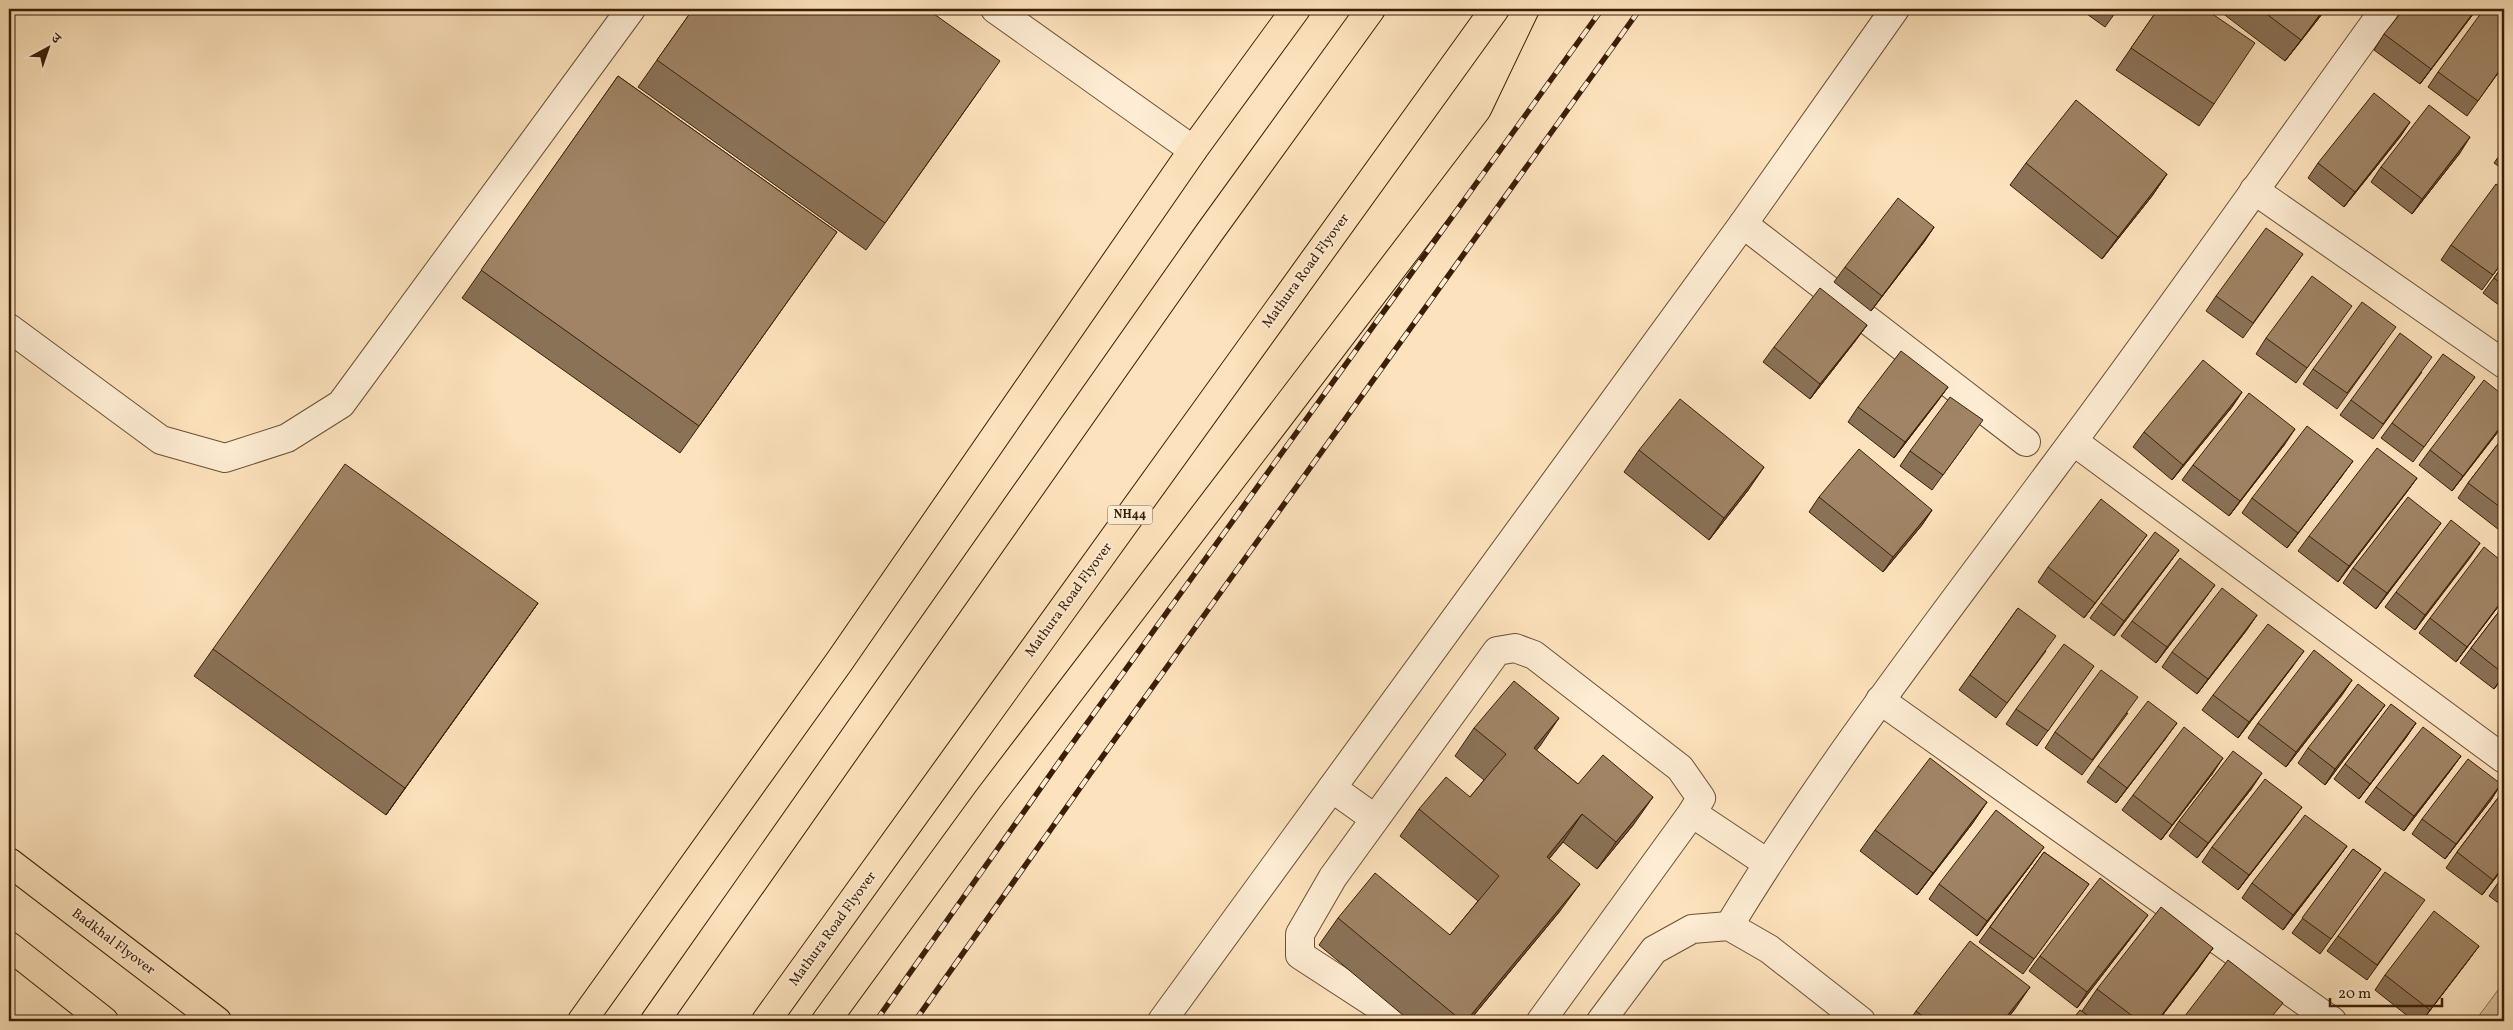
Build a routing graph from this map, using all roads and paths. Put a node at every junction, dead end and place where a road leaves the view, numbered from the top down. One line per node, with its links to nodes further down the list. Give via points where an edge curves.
1 (631, 9): 14 (street, via 341,404 287,438 226,458 161,440)
2 (996, 9): 11 (street)
3 (1296, 9): 11 (main road)
4 (1371, 9): 30 (main road, via 1203,241)
5 (1495, 9): 31 (main road, Mathura Road Flyover / NH44)
6 (1557, 9): 10 (main road)
7 (1584, 9): 10 (main road)
8 (1895, 9): 13 (street)
9 (2385, 9): 12 (street)
10 (1502, 124): 32 (main road, via 988,799)
11 (1193, 150): 29 (main road, via 839,662)
12 (2254, 190): 15 (street); 16 (street)
13 (1743, 224): 17 (street); 20 (street)
14 (9, 328)
15 (2504, 364)
16 (2073, 441): 18 (street); 19 (street)
17 (2026, 442)
18 (1880, 700): 24 (street); 38 (street)
19 (2504, 759)
20 (1332, 788): 22 (street); 33 (street)
21 (1692, 814): 22 (street, via 1701,798 1680,768 1534,656 1516,648 1497,651); 24 (street); 35 (street)
22 (1374, 818): 34 (street, via 1333,877 1300,934 1300,955 1380,1007)
23 (9, 862): 28 (main road, Badkhal Flyover)
24 (1767, 863): 25 (street)
25 (1729, 926): 36 (street, via 1692,929 1654,950); 37 (street, via 1769,949)
26 (9, 946): 27 (main road)
27 (104, 1021)
28 (217, 1021)
29 (582, 1021)
30 (655, 1021)
31 (766, 1021)
32 (826, 1021)
33 (1162, 1021)
34 (1391, 1021)
35 (1541, 1021)
36 (1601, 1021)
37 (1861, 1021)
38 (2332, 1021)

